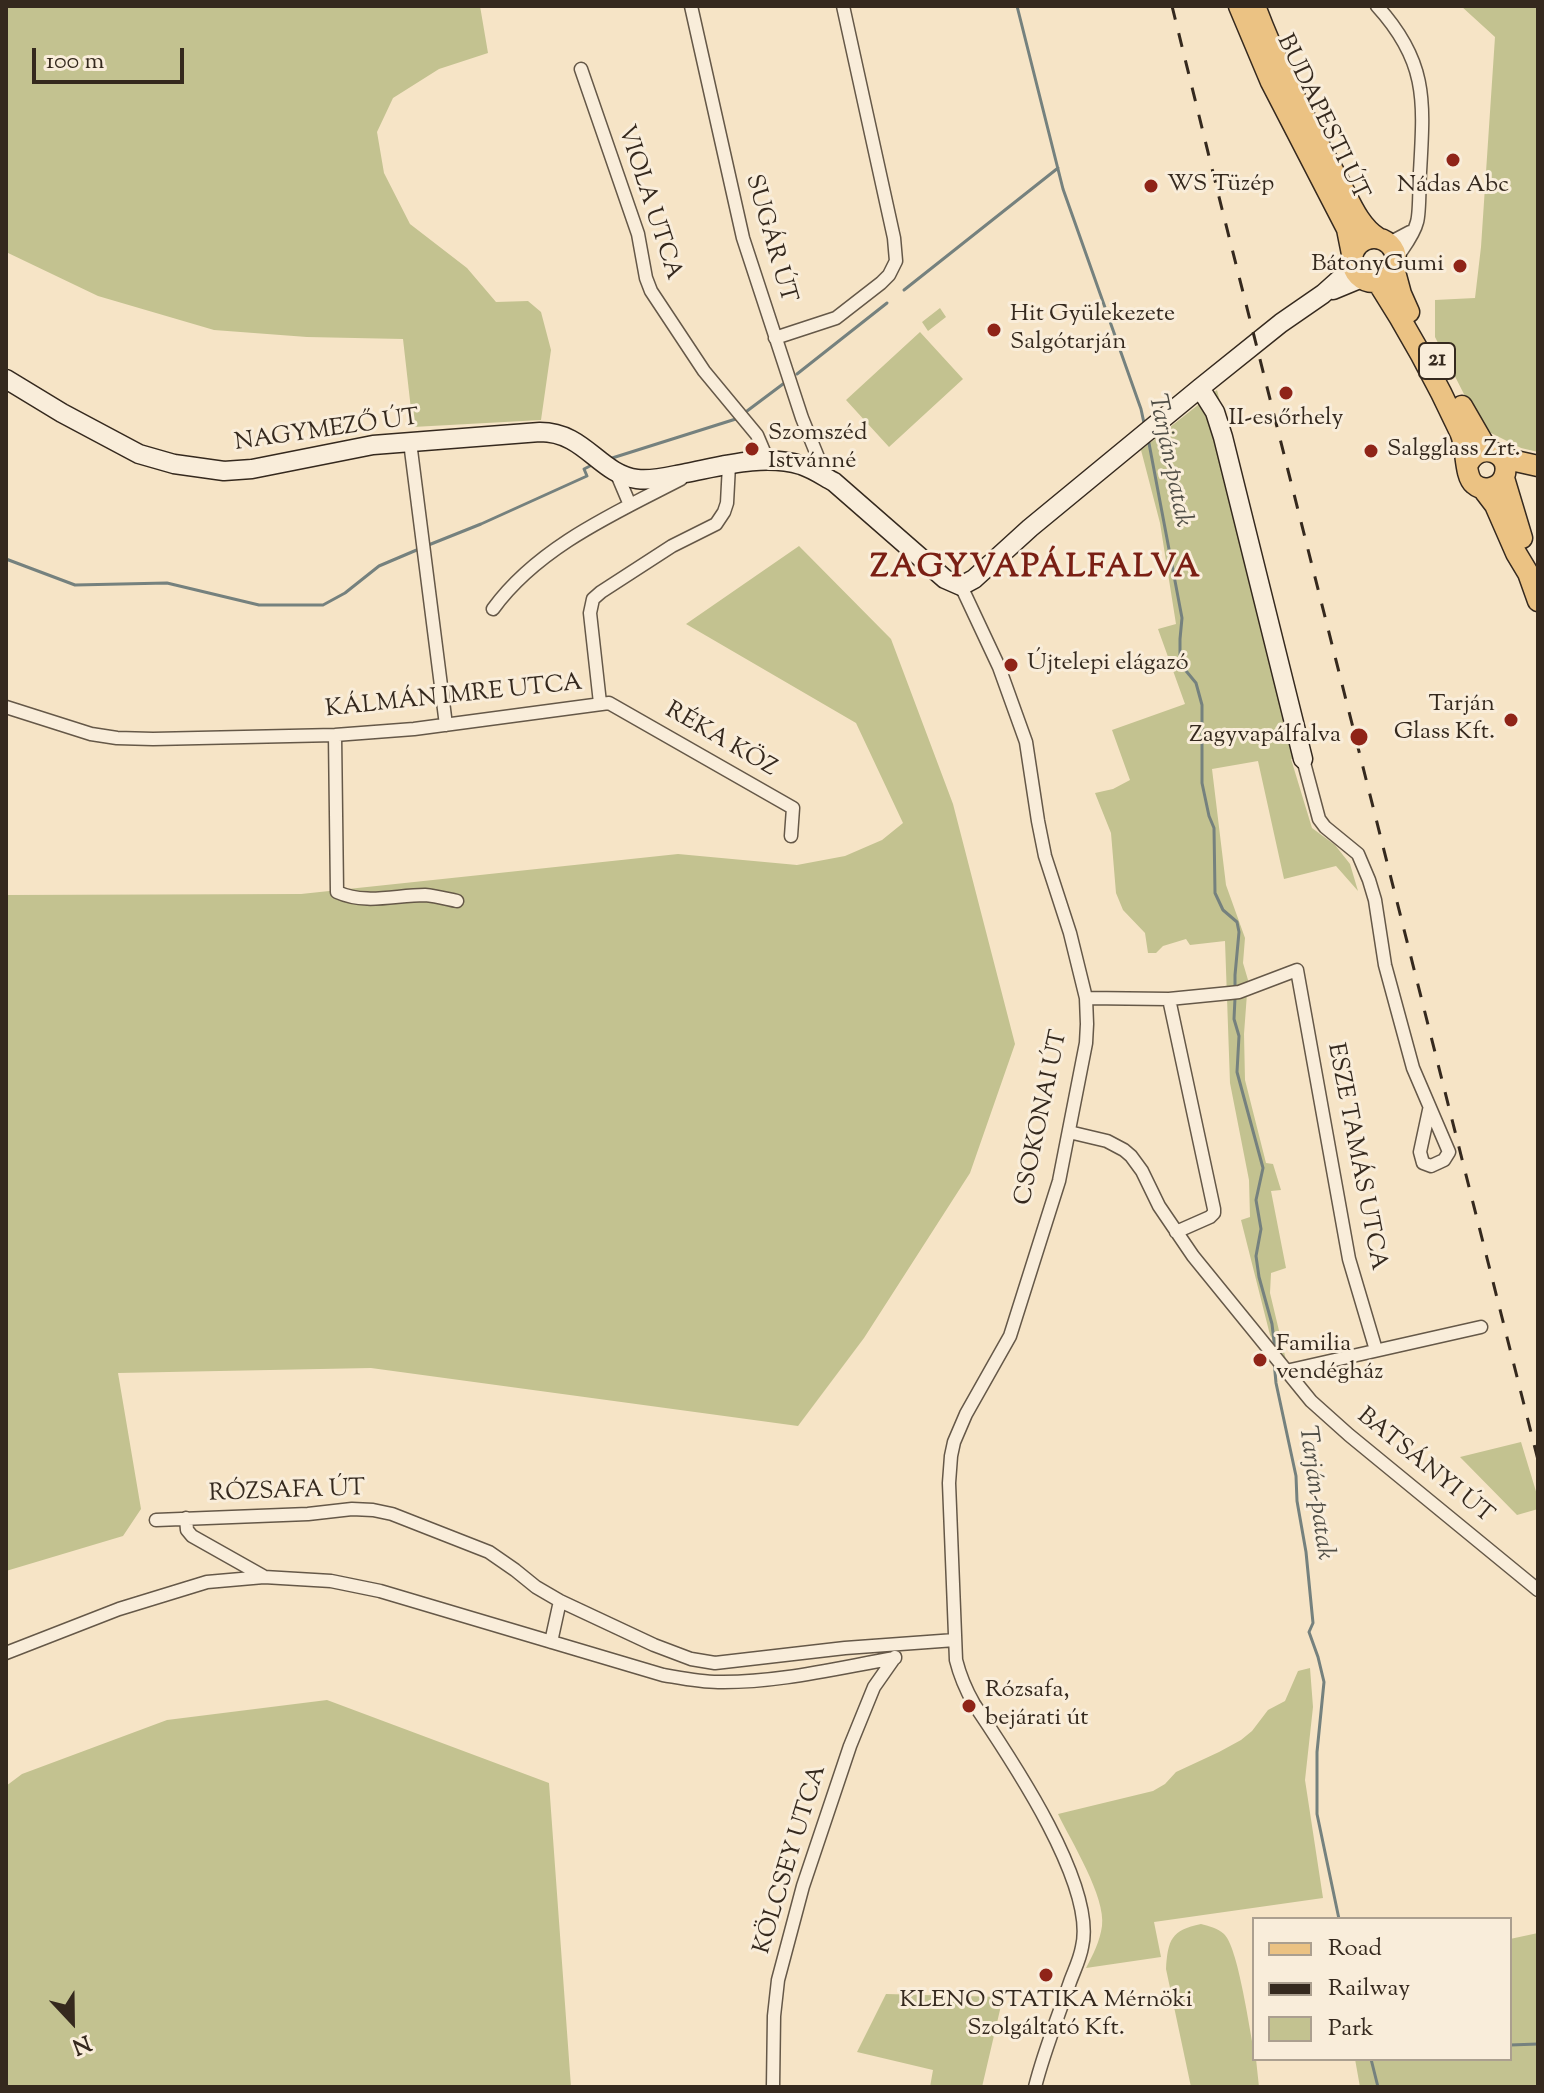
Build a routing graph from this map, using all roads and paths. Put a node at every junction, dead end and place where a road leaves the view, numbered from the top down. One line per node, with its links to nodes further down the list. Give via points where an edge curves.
1 (691, 6): 12 (street, SUGÁR ÚT, via 743,238)
2 (843, 6): 12 (street, via 896,261 889,275 843,314)
3 (1239, 6): 9 (main road, BUDAPESTI ÚT / 21, via 1271,82 1347,229)
4 (1255, 6): 8 (main road, BUDAPESTI ÚT / 21, via 1321,149 1359,218)
5 (1377, 6): 7 (street, via 1399,34 1421,87 1418,221)
6 (581, 69): 16 (street, VIOLA UTCA, via 638,234 651,291 704,371 757,435)
7 (1413, 230): 8 (street); 8 (street, via 1393,241)
8 (1389, 252): 9 (main road, via 1369,238 1360,242); 10 (main road, via 1389,275); 19 (main road, BUDAPESTI ÚT / 21, via 1407,308)
9 (1352, 257): 10 (main road, 21, via 1354,270); 11 (main road, via 1342,277)
10 (1370, 280): 11 (main road); 17 (main road, 21, via 1396,311 1462,436)
11 (1323, 294): 14 (main road)
12 (775, 338): 23 (street, SUGÁR ÚT)
13 (6, 379): 15 (main road, NAGYMEZŐ ÚT, via 127,449 196,467 252,469)
14 (1200, 388): 27 (main road); 34 (main road, via 1223,437)
15 (410, 442): 21 (main road, NAGYMEZŐ ÚT, via 552,432 574,440); 32 (street)
16 (768, 461): 18 (main road, NAGYMEZŐ ÚT); 23 (main road, NAGYMEZŐ ÚT, via 800,465)
17 (1468, 464): 19 (main road, via 1476,454); 24 (main road, 21, via 1471,482)
18 (729, 465): 22 (main road, NAGYMEZŐ ÚT); 30 (street, KÁLMÁN IMRE UTCA, via 727,503 716,524 672,546 593,599)
19 (1500, 465): 20 (main road); 24 (main road, via 1499,484); 26 (main road, BUDAPESTI ÚT / 21, via 1527,551)
20 (1538, 467)
21 (616, 472): 22 (main road, NAGYMEZŐ ÚT, via 644,479); 25 (street, NAGYMEZŐ ÚT)
22 (695, 472): 25 (street, NAGYMEZŐ ÚT)
23 (826, 477): 27 (main road, NAGYMEZŐ ÚT, via 945,579)
24 (1482, 488): 26 (main road, BUDAPESTI ÚT / 21)
25 (630, 505): 29 (street, NAGYMEZŐ ÚT, via 535,565)
26 (1528, 573): 28 (main road, BUDAPESTI ÚT / 21)
27 (961, 586): 37 (street, CSOKONAI ÚT, via 1023,732 1045,856)
28 (1538, 601)
29 (493, 609)
30 (600, 703): 32 (street, KÁLMÁN IMRE UTCA); 35 (street, RÉKA KÖZ, via 609,703 793,808)
31 (6, 707): 33 (street, KÁLMÁN IMRE UTCA, via 117,738)
32 (446, 725): 33 (street, KÁLMÁN IMRE UTCA)
33 (335, 735): 36 (street, via 337,892 377,900 427,895)
34 (1303, 759): 39 (street, via 1319,819 1358,854 1369,880 1385,965)
35 (791, 836)
36 (457, 901)
37 (1086, 998): 38 (street); 40 (street, CSOKONAI ÚT, via 1086,1043)
38 (1169, 999): 41 (street, via 1214,1209 1210,1217); 43 (street, ESZE TAMÁS UTCA, via 1234,992 1297,970 1349,1259)
39 (1429, 1110)
40 (1069, 1132): 41 (street, BATSÁNYI ÚT, via 1107,1141 1131,1156); 50 (street, CSOKONAI ÚT, via 1016,1320 966,1414 951,1456)
41 (1176, 1232): 44 (street, BATSÁNYI ÚT)
42 (1481, 1327): 43 (street)
43 (1376, 1350): 44 (street)
44 (1282, 1367): 48 (street, BATSÁNYI ÚT, via 1349,1435)
45 (186, 1518): 46 (street, RÓZSAFA ÚT); 47 (street, RÓZSAFA ÚT, via 192,1536); 49 (street, RÓZSAFA ÚT, via 352,1509 392,1514 489,1552)
46 (156, 1520)
47 (264, 1577): 51 (street, RÓZSAFA ÚT, via 331,1581 380,1591); 53 (street, RÓZSAFA ÚT, via 207,1582)
48 (1538, 1590)
49 (560, 1601): 51 (street); 52 (street, RÓZSAFA ÚT, via 654,1645 715,1663)
50 (955, 1640): 52 (street, RÓZSAFA ÚT); 56 (street, CSOKONAI ÚT, via 966,1691 1032,1795 1068,1867 1084,1920 1082,1947)
51 (551, 1642): 54 (street, RÓZSAFA ÚT, via 663,1675 716,1682 757,1681)
52 (899, 1644): 54 (street)
53 (6, 1653)
54 (895, 1658): 55 (street, KÖLCSEY UTCA, via 874,1687 850,1746 803,1886 778,1980)
55 (773, 2087)
56 (1035, 2087)

